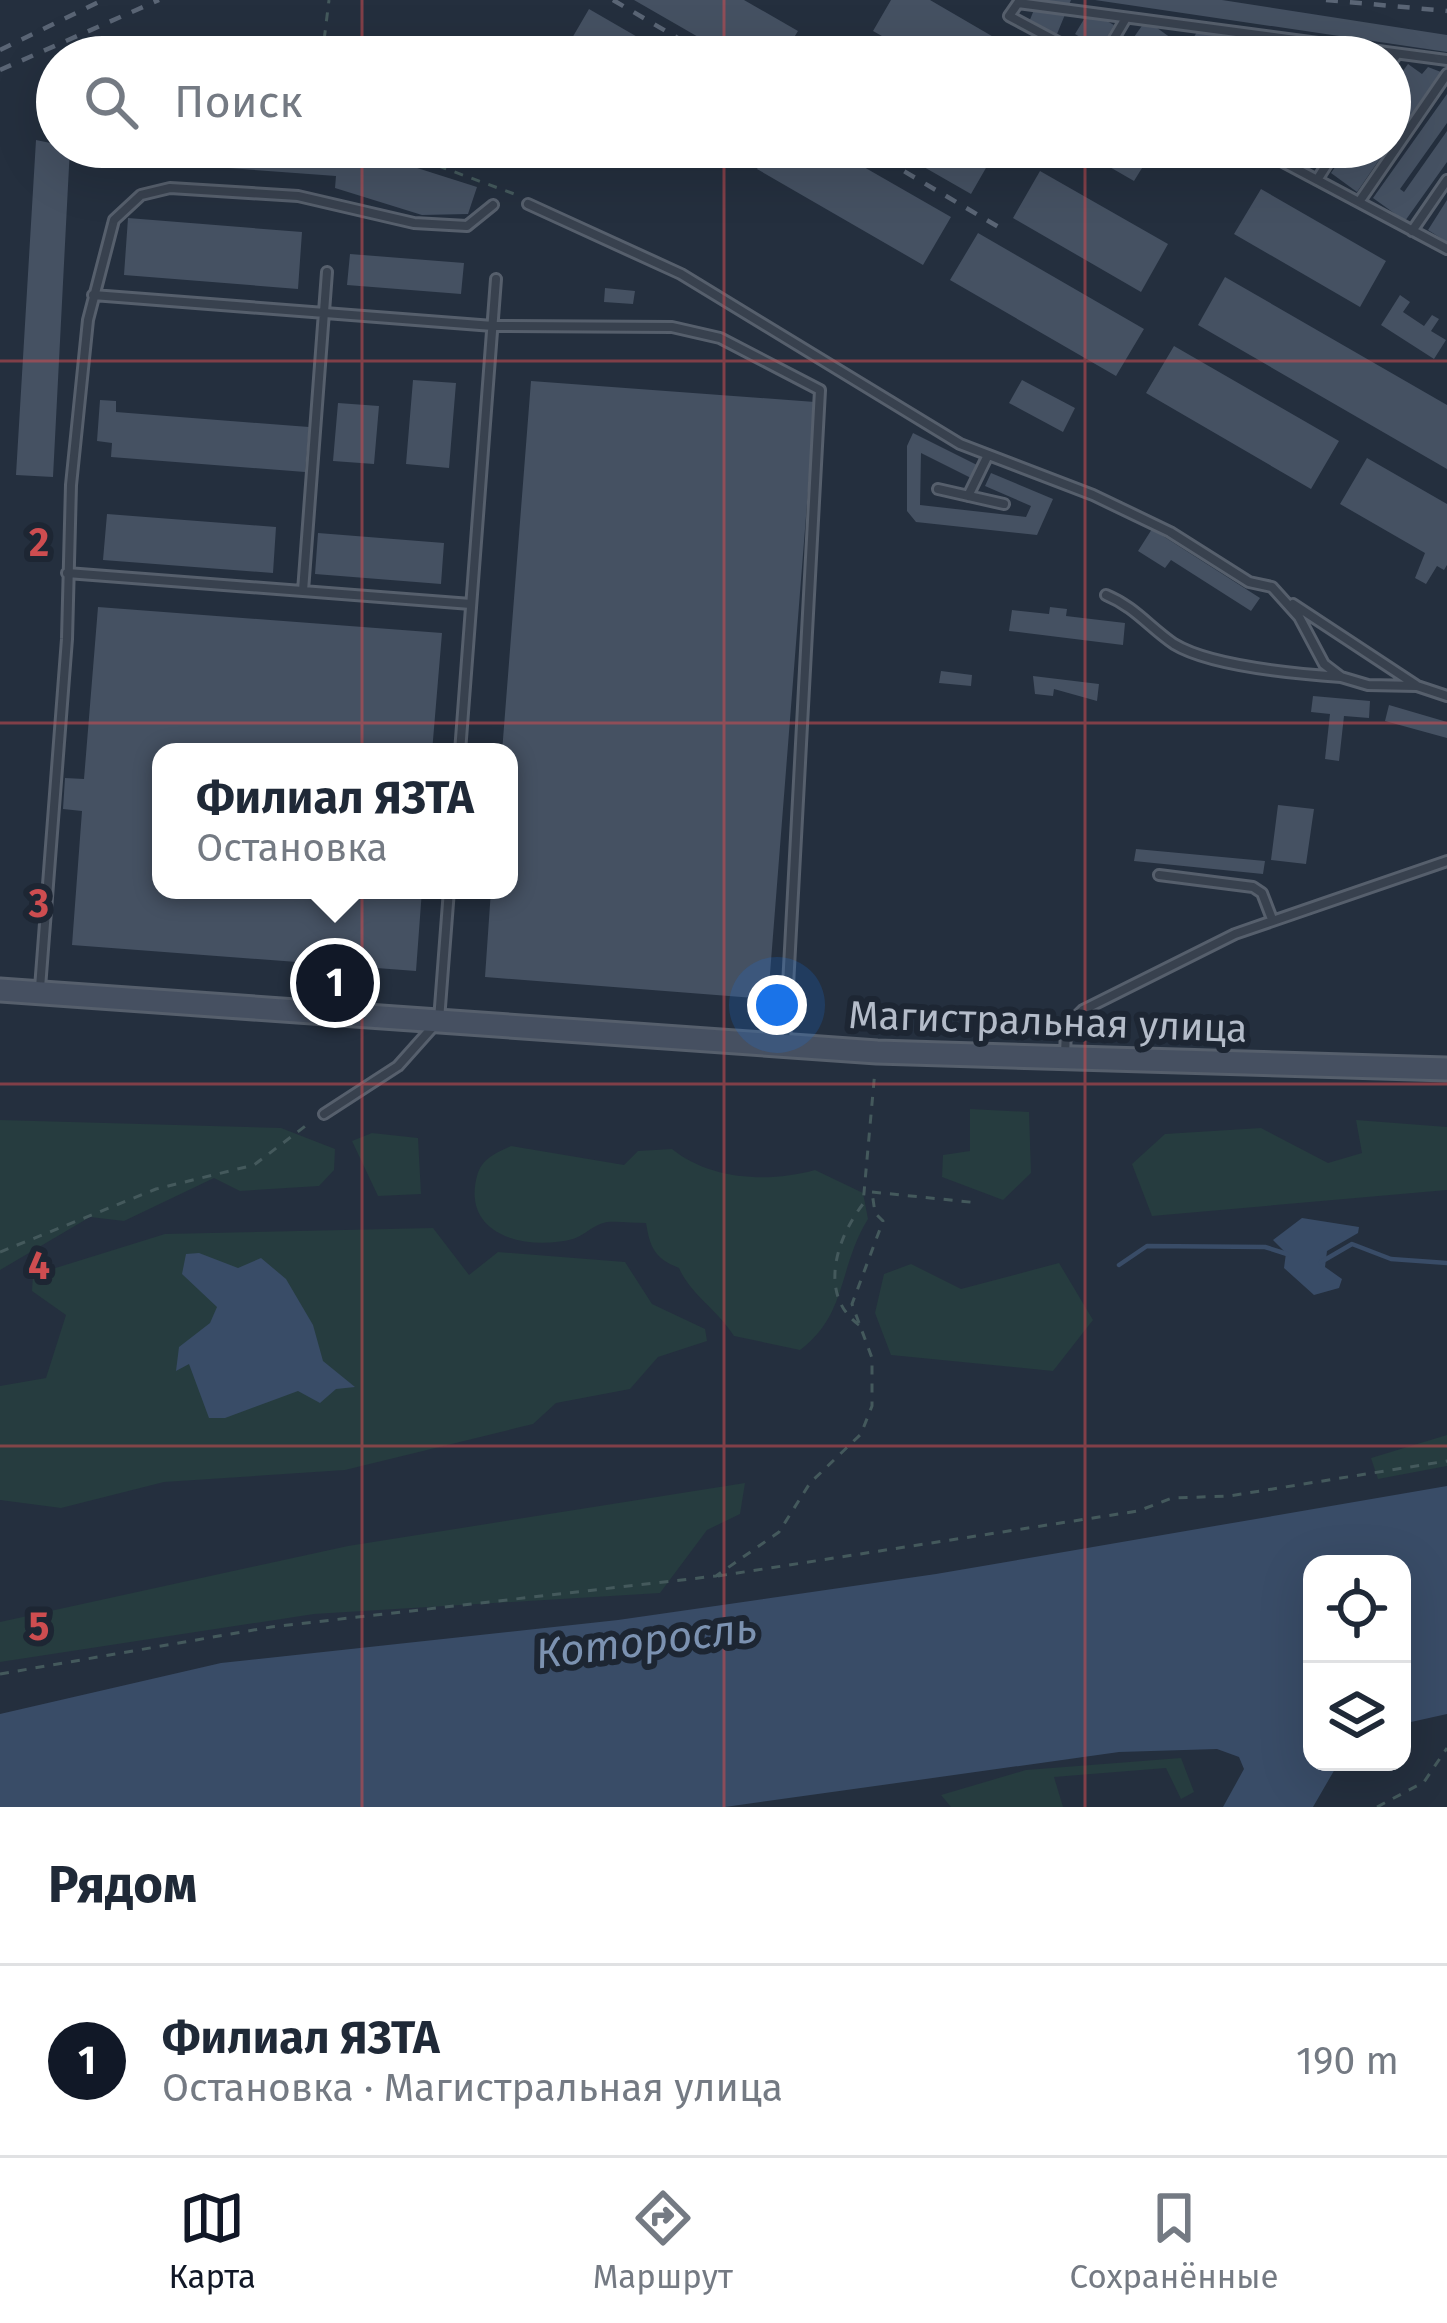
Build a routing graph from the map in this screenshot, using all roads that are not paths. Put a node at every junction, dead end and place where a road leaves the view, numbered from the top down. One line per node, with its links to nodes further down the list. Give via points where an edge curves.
1 (1126, 18): 2 (lane, via 1018,3 1009,16); 3 (lane); 4 (lane)
2 (1047, 36)
3 (1115, 36)
4 (1262, 36)
5 (1411, 56): 6 (lane)
6 (1447, 60)
7 (1447, 74): 8 (lane)
8 (1411, 126)
9 (1295, 168): 12 (lane)
10 (1325, 168): 12 (lane)
11 (1382, 168): 14 (lane)
12 (1317, 180): 14 (lane)
13 (1447, 180): 17 (lane)
14 (1359, 202): 17 (lane)
15 (528, 204): 24 (lane, via 681,274)
16 (493, 205): 21 (lane, via 466,226 298,196 154,190 114,220)
17 (1412, 231): 18 (lane)
18 (1447, 249)
19 (327, 272): 22 (lane)
20 (496, 279): 23 (lane)
21 (92, 295): 22 (lane); 28 (lane)
22 (324, 313): 23 (lane); 29 (lane)
23 (493, 326): 32 (lane); 44 (lane, via 697,332 820,390)
24 (988, 455): 26 (lane); 31 (lane, via 1093,494)
25 (938, 489): 26 (lane)
26 (968, 496): 27 (lane)
27 (1004, 504)
28 (67, 573): 29 (lane); 42 (lane)
29 (303, 591): 32 (lane)
30 (1106, 595): 33 (lane, via 1132,605 1177,646)
31 (1287, 600): 33 (lane, via 1324,664); 34 (lane)
32 (471, 604): 36 (lane)
33 (1341, 677): 34 (lane)
34 (1417, 686): 35 (lane)
35 (1447, 696)
36 (461, 743)
37 (1447, 861): 40 (lane)
38 (1160, 875): 40 (lane, via 1253,886)
39 (448, 899): 43 (lane)
40 (1272, 919): 45 (lane, via 1083,1010 1066,1027)
41 (0, 990): 42 (main road, Магистральная улица)
42 (40, 993): 43 (main road, Магистральная улица)
43 (439, 1020): 44 (main road, Магистральная улица); 47 (lane, via 398,1066)
44 (784, 1046): 45 (main road, Магистральная улица)
45 (1065, 1060): 46 (main road, Магистральная улица)
46 (1447, 1070)
47 (324, 1114)

